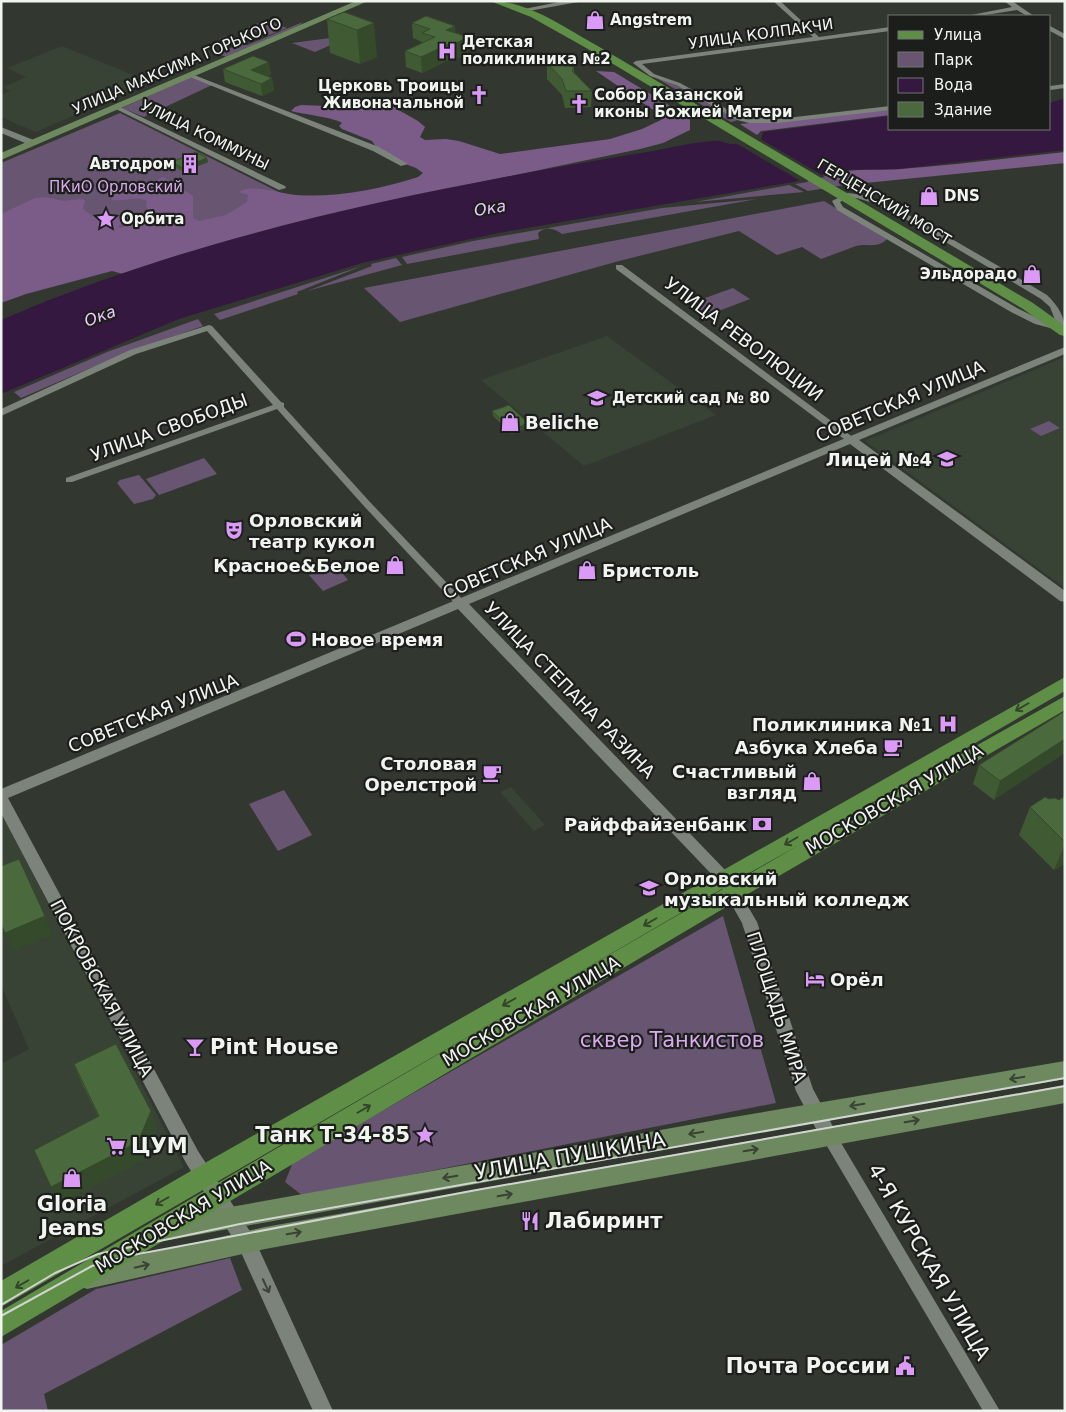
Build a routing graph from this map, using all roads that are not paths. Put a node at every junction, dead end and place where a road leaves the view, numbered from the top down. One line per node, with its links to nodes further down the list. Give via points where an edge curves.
1 (364, 1): 14 (main road, УЛИЦА МАКСИМА ГОРЬКОГО)
2 (495, 1): 7 (main road, ГЕРЦЕНСКИЙ МОСТ)
3 (580, 1): 7 (street)
4 (776, 1): 13 (street)
5 (1006, 1): 6 (street)
6 (1018, 8): 8 (street); 9 (street)
7 (523, 10): 26 (main road, ГЕРЦЕНСКИЙ МОСТ, via 592,47)
8 (975, 15)
9 (1029, 15)
10 (888, 29): 13 (street, УЛИЦА КОЛПАКЧИ)
11 (1051, 29): 12 (street)
12 (1065, 37)
13 (818, 39): 18 (street, УЛИЦА КОЛПАКЧИ, via 636,63 652,75 678,84 738,119 778,121)
14 (192, 76): 17 (main road, УЛИЦА МАКСИМА ГОРЬКОГО); 22 (street, via 332,131)
15 (1065, 86): 16 (street)
16 (1051, 88)
17 (116, 107): 20 (main road, УЛИЦА МАКСИМА ГОРЬКОГО); 23 (street, УЛИЦА КОММУНЫ)
18 (888, 108)
19 (1, 130): 20 (street)
20 (33, 143): 21 (main road, УЛИЦА МАКСИМА ГОРЬКОГО)
21 (1, 157)
22 (404, 164)
23 (282, 188)
24 (620, 267): 31 (street, УЛИЦА РЕВОЛЮЦИИ)
25 (1046, 298): 26 (street, via 1043,306); 27 (street, via 1054,306); 27 (street, via 871,199 848,195 836,201 840,208 985,294 1038,322)
26 (1026, 305): 27 (main road, ГЕРЦЕНСКИЙ МОСТ)
27 (1064, 331)
28 (1065, 350): 31 (street, СОВЕТСКАЯ УЛИЦА)
29 (281, 405): 30 (street, УЛИЦА СТЕПАНА РАЗИНА, via 209,328 134,352); 32 (street, УЛИЦА СВОБОДЫ); 34 (street, УЛИЦА СТЕПАНА РАЗИНА, via 366,503)
30 (1, 413)
31 (851, 440): 33 (street, УЛИЦА РЕВОЛЮЦИИ); 34 (street, СОВЕТСКАЯ УЛИЦА)
32 (69, 480)
33 (1065, 598)
34 (461, 604): 37 (street, СОВЕТСКАЯ УЛИЦА); 39 (street, УЛИЦА СТЕПАНА РАЗИНА)
35 (1065, 683): 39 (main road, МОСКОВСКАЯ УЛИЦА, one-way to 39)
36 (1065, 702): 39 (main road, МОСКОВСКАЯ УЛИЦА)
37 (1, 795)
38 (1, 799): 44 (street, ПОКРОВСКАЯ УЛИЦА)
39 (729, 886): 42 (street, ПЛОЩАДЬ МИРА, via 749,922 805,1091); 44 (main road, МОСКОВСКАЯ УЛИЦА)
40 (1065, 1070): 42 (main road, УЛИЦА ПУШКИНА, one-way to 42)
41 (1065, 1094): 43 (main road, УЛИЦА ПУШКИНА, one-way to 41)
42 (817, 1112): 43 (street, ПЛОЩАДЬ МИРА); 45 (main road, УЛИЦА ПУШКИНА, one-way to 45)
43 (829, 1136): 47 (main road, УЛИЦА ПУШКИНА, one-way to 43); 53 (street, 4-Я КУРСКАЯ УЛИЦА)
44 (210, 1186): 45 (street, ПОКРОВСКАЯ УЛИЦА); 46 (main road, МОСКОВСКАЯ УЛИЦА); 48 (main road, МОСКОВСКАЯ УЛИЦА, one-way to 48)
45 (229, 1217): 46 (main road, УЛИЦА ПУШКИНА); 47 (street, ПОКРОВСКАЯ УЛИЦА)
46 (157, 1232): 48 (main road, УЛИЦА ПУШКИНА); 49 (main road, МОСКОВСКАЯ УЛИЦА)
47 (246, 1242): 49 (main road, one-way to 47); 52 (street, ПОКРОВСКАЯ УЛИЦА, one-way to 52)
48 (77, 1251): 50 (main road, МОСКОВСКАЯ УЛИЦА, one-way to 50)
49 (78, 1280): 51 (main road, МОСКОВСКАЯ УЛИЦА)
50 (1, 1296)
51 (1, 1325)
52 (323, 1411)
53 (992, 1411)

